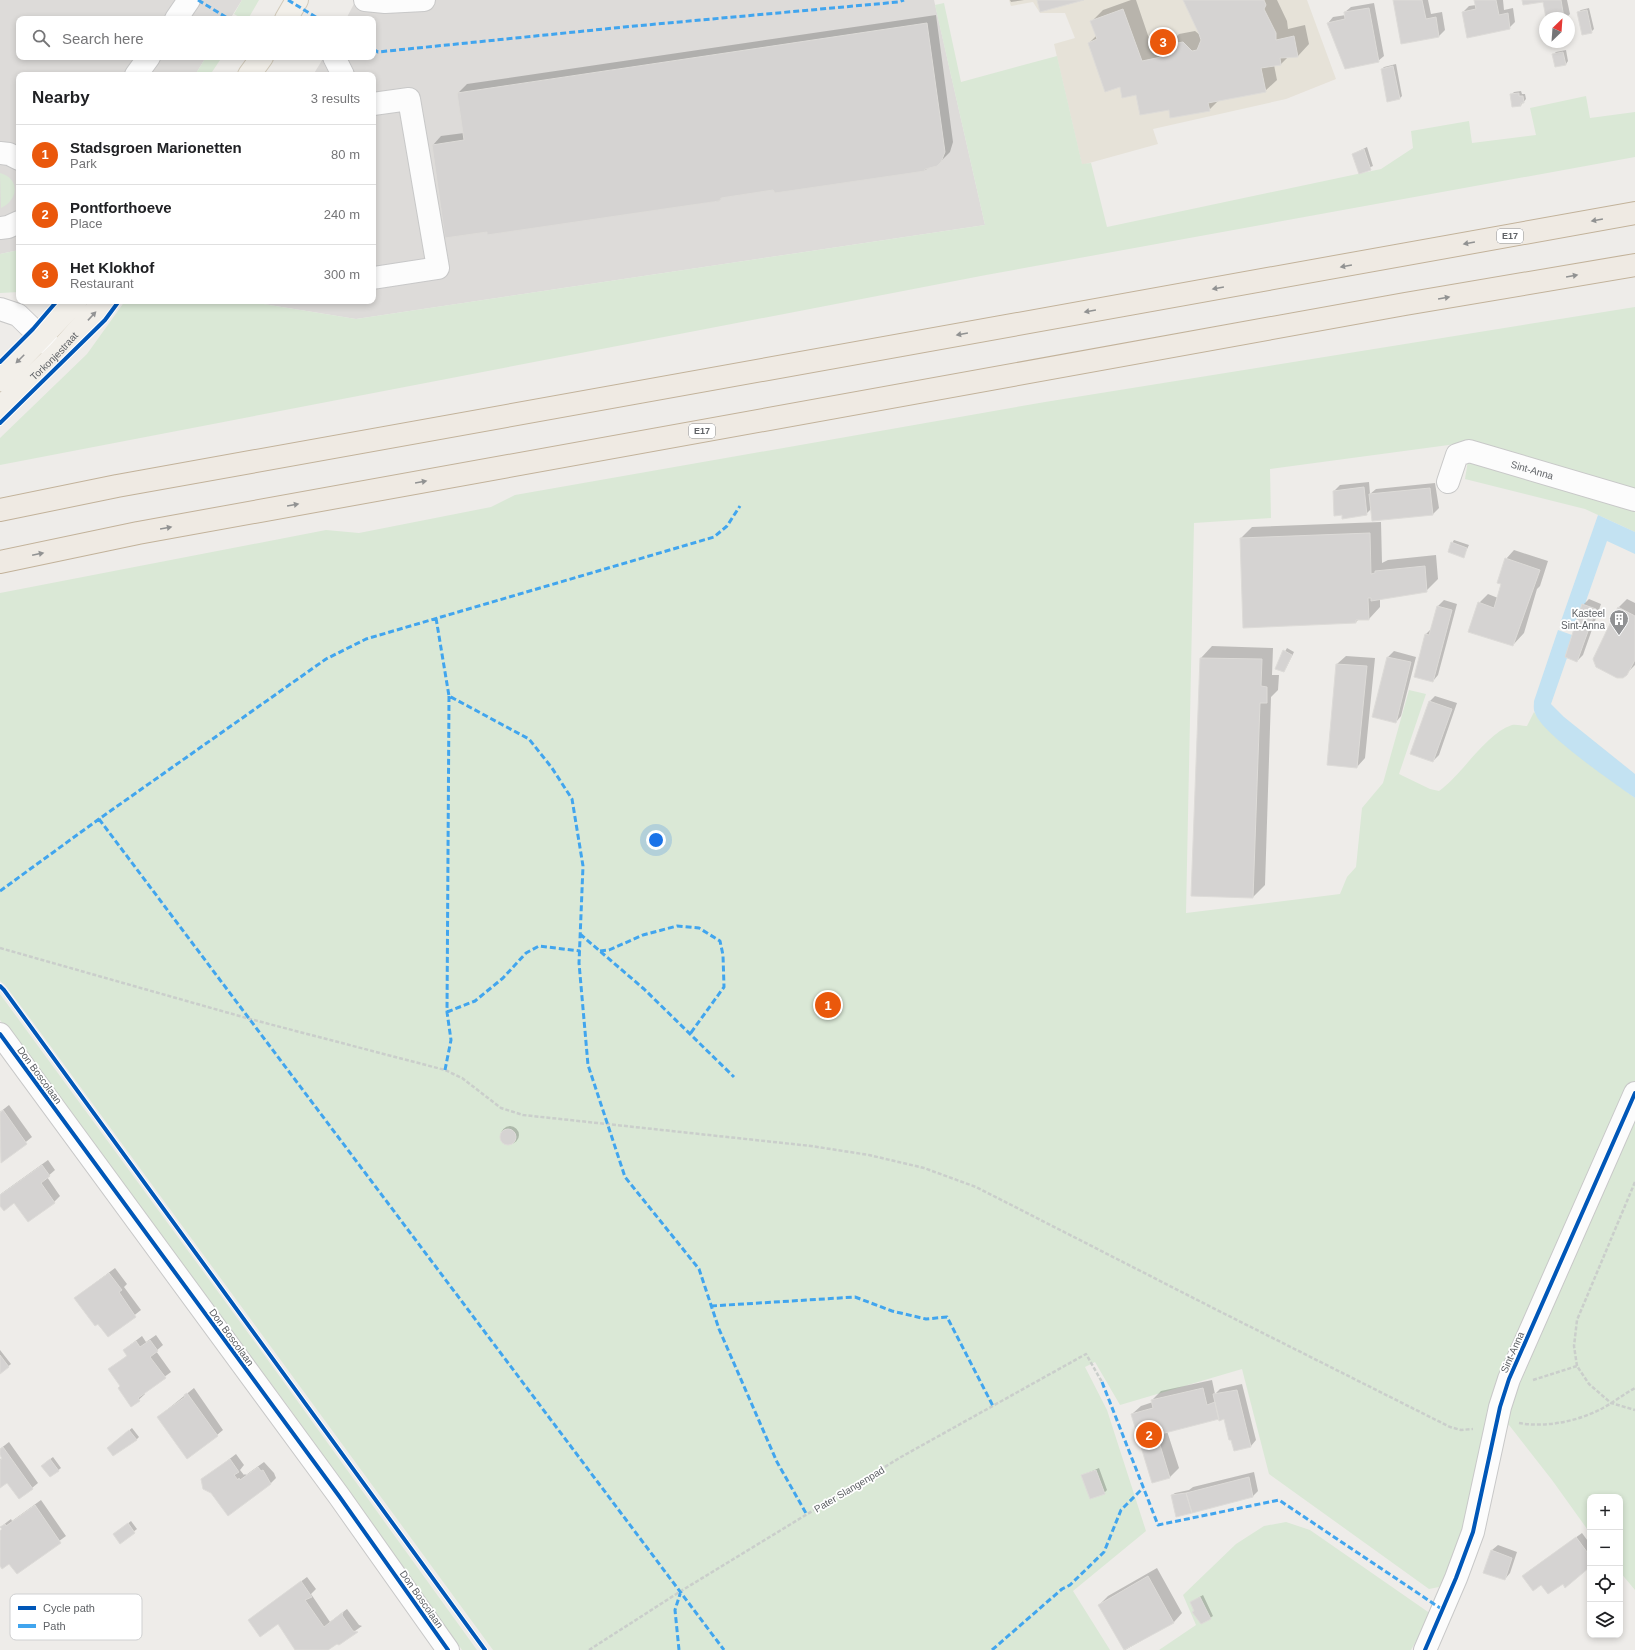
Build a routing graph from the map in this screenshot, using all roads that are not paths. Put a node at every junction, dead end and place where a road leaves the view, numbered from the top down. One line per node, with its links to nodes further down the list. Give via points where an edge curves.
1 (189, 0): 5 (street)
2 (296, 0): 6 (main road)
3 (365, 0): 4 (street)
4 (415, 0)
5 (178, 16)
6 (288, 16)
7 (147, 60): 10 (street)
8 (260, 60): 11 (main road)
9 (336, 60): 12 (street)
10 (138, 72)
11 (252, 72)
12 (342, 72)
13 (376, 104): 20 (street, via 409,99 438,268)
14 (0, 153): 15 (street)
15 (16, 158)
16 (1635, 213): 30 (highway, E17, one-way to 30, via 117,486)
17 (16, 223): 18 (street)
18 (0, 228)
19 (1635, 265): 31 (highway, E17, one-way to 19, via 162,529)
20 (376, 278)
21 (73, 304): 24 (main road, Torkonjestraat)
22 (101, 304): 25 (main road, Torkonjestraat, one-way to 22)
23 (0, 309): 24 (street, via 18,315)
24 (42, 337): 25 (street); 26 (main road, Torkonjestraat, one-way to 26)
25 (58, 353): 27 (main road, Torkonjestraat)
26 (0, 380)
27 (0, 408)
28 (1448, 482): 29 (street, Sint-Anna, via 1458,456 1470,451)
29 (1635, 500)
30 (0, 510)
31 (0, 562)
32 (2, 1043): 34 (street, Don Boscolaan, via 338,1496)
33 (1635, 1093): 35 (street, Sint-Anna, via 1509,1379 1497,1419 1473,1532)
34 (448, 1650)
35 (1425, 1650)

